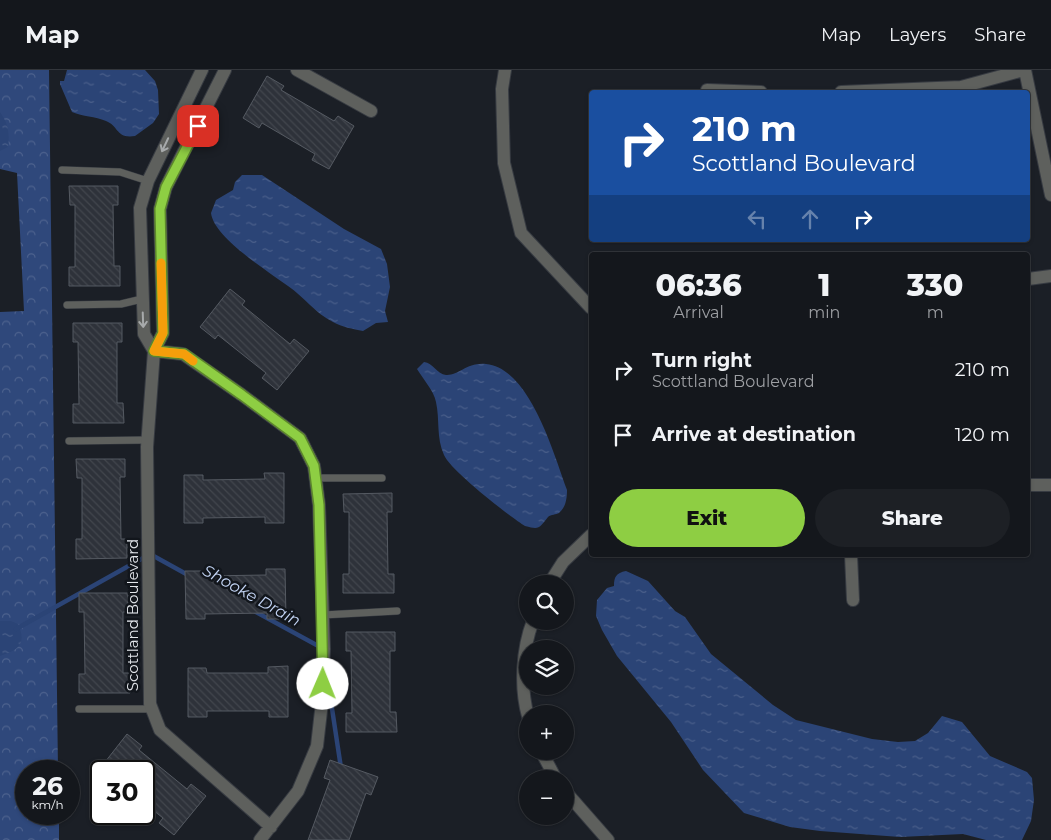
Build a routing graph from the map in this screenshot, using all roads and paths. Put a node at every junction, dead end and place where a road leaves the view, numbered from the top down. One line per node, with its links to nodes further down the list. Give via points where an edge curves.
1 (202, 70): 11 (street, Scottland Boulevard, one-way to 11)
2 (225, 70): 12 (street, Scottland Boulevard)
3 (297, 70): 9 (street)
4 (505, 70): 19 (street, via 502,89 504,162 521,233)
5 (1024, 70): 6 (street, via 961,87); 7 (street)
6 (889, 90)
7 (1028, 90)
8 (1030, 98): 13 (street)
9 (371, 111)
10 (62, 170): 11 (lane, via 120,172)
11 (148, 181): 12 (street); 17 (street, Scottland Boulevard, via 140,208)
12 (166, 187): 16 (street, Scottland Boulevard, via 160,209)
13 (1051, 196)
14 (1051, 276): 15 (street)
15 (1030, 279)
16 (162, 297): 17 (street); 20 (street, Scottland Boulevard, via 163,333)
17 (142, 299): 18 (lane, via 121,304); 20 (street, Scottland Boulevard, one-way to 20, via 144,334)
18 (67, 305)
19 (589, 306)
20 (154, 351): 21 (street, Scottland Boulevard); 23 (street, via 184,354 300,438 314,466)
21 (148, 440): 22 (lane); 36 (street, Scottland Boulevard)
22 (69, 441)
23 (316, 478): 24 (lane); 32 (street)
24 (382, 478)
25 (1030, 485): 26 (street)
26 (1051, 485)
27 (589, 537): 29 (street, via 562,562)
28 (851, 557): 30 (street)
29 (554, 575)
30 (853, 600)
31 (397, 611): 32 (lane)
32 (323, 615): 38 (street, via 322,702 317,746 298,790)
33 (530, 630): 34 (street, via 524,669)
34 (525, 705)
35 (80, 709): 36 (lane)
36 (152, 709): 38 (street, Scottland Boulevard, via 160,730)
37 (574, 801): 40 (street)
38 (271, 827): 39 (street)
39 (260, 840)
40 (608, 840)

